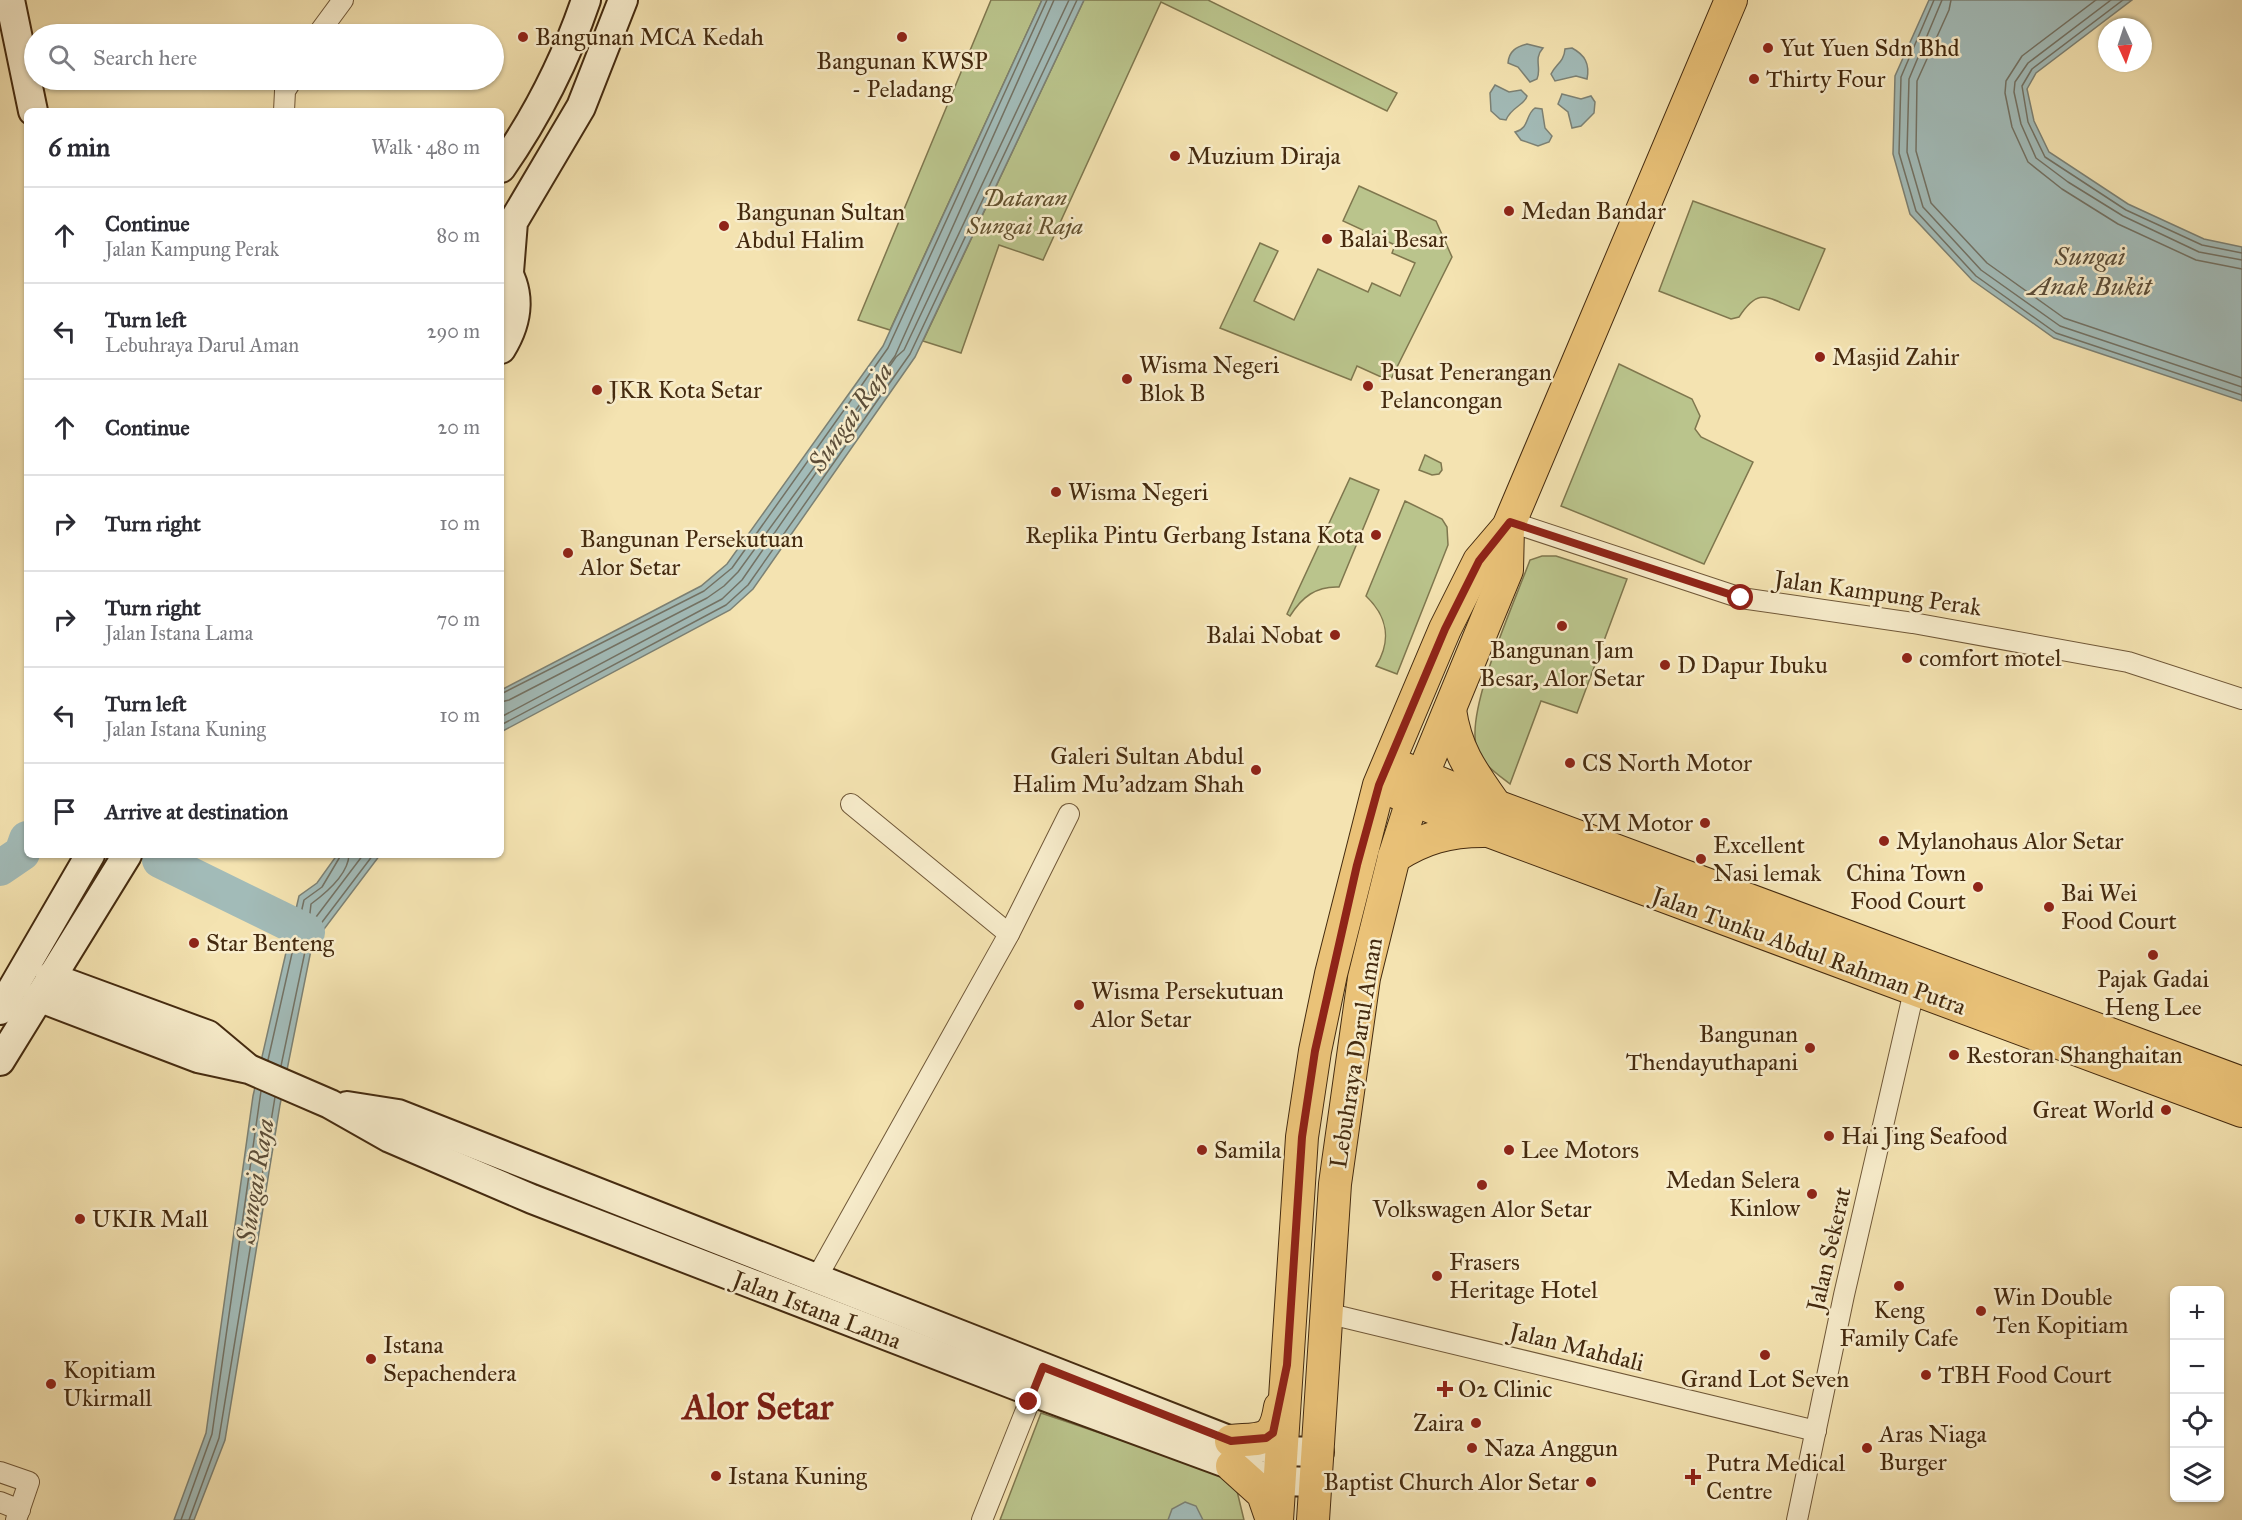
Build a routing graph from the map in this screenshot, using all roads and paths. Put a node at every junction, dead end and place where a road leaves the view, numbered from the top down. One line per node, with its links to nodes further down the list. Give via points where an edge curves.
1 (10, 0): 7 (street)
2 (343, 0): 6 (street)
3 (586, 0): 12 (street, via 549,88)
4 (623, 0): 13 (street, via 595,79 513,222)
5 (1731, 0): 15 (main road)
6 (325, 24)
7 (24, 68)
8 (29, 90): 10 (street)
9 (286, 90): 11 (street)
10 (32, 108)
11 (284, 108)
12 (504, 164)
13 (505, 267): 14 (street, via 517,305 512,331)
14 (504, 344)
15 (1509, 524): 16 (street, Jalan Kampung Perak, via 1741,598 1913,623 2128,662); 17 (main road, Lebuhraya Darul Aman, via 1507,570); 18 (main road, Lebuhraya Darul Aman, via 1474,570)
16 (2242, 699)
17 (1450, 710): 19 (main road, Lebuhraya Darul Aman); 22 (main road, via 1454,736)
18 (1384, 773): 19 (main road, Jalan Tunku Abdul Rahman Putra); 37 (main road, Lebuhraya Darul Aman, via 1315,1051 1302,1137)
19 (1417, 787): 22 (main road, Jalan Tunku Abdul Rahman Putra); 23 (main road, Lebuhraya Darul Aman)
20 (851, 804): 26 (street)
21 (1069, 814): 26 (street)
22 (1491, 818): 23 (main road, via 1427,838); 28 (main road, Jalan Tunku Abdul Rahman Putra); 31 (main road, Jalan Tunku Abdul Rahman Putra)
23 (1394, 857): 36 (main road, Lebuhraya Darul Aman, via 1364,978 1335,1184)
24 (88, 858): 29 (street)
25 (125, 858): 27 (street)
26 (1009, 934): 34 (street)
27 (44, 987): 30 (street); 32 (street, Jalan Istana Lama, via 208,1035 249,1069)
28 (1914, 991): 33 (main road, Jalan Tunku Abdul Rahman Putra); 39 (street, Jalan Sekerat)
29 (0, 1010)
30 (0, 1061)
31 (2242, 1083)
32 (330, 1104): 34 (street, Jalan Istana Lama, via 398,1114); 35 (street, Jalan Istana Lama, via 390,1138 521,1194)
33 (2242, 1111)
34 (816, 1279): 35 (street); 38 (street, Jalan Istana Lama)
35 (793, 1301): 38 (street, Jalan Istana Lama)
36 (1326, 1313): 39 (street, Jalan Mahdali); 42 (main road, Lebuhraya Darul Aman)
37 (1287, 1365): 40 (main road, via 1273,1433); 41 (main road, Lebuhraya Darul Aman)
38 (1038, 1380): 40 (street, Jalan Istana Lama); 46 (street)
39 (1816, 1431): 50 (street, Jalan Sekerat)
40 (1232, 1453): 41 (street, Jalan Istana Lama); 47 (main road, via 1263,1494)
41 (1280, 1466): 42 (street, Jalan Istana Lama); 48 (main road, Lebuhraya Darul Aman)
42 (1317, 1467): 49 (main road, Lebuhraya Darul Aman)
43 (0, 1472): 45 (street, via 29,1482)
44 (0, 1502): 45 (street)
45 (18, 1515)
46 (982, 1520)
47 (1272, 1520)
48 (1277, 1520)
49 (1313, 1520)
50 (1797, 1520)

